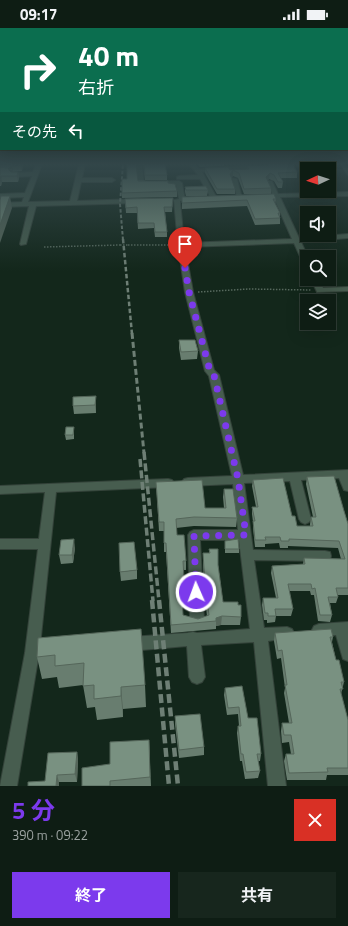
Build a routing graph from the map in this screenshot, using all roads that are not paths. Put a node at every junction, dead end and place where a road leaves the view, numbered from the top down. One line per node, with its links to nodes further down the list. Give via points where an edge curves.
1 (26, 199): 9 (street)
2 (74, 199): 6 (street)
3 (180, 199): 13 (street)
4 (279, 199): 11 (street)
5 (147, 201): 6 (street)
6 (73, 203): 7 (street)
7 (33, 204): 9 (street); 12 (street)
8 (0, 205): 9 (street)
9 (24, 205)
10 (348, 236): 11 (street)
11 (295, 240): 13 (street); 14 (street)
12 (23, 244)
13 (180, 245): 19 (street, via 189,292 210,371 214,375)
14 (300, 250)
15 (318, 286): 16 (street, via 320,290)
16 (348, 289)
17 (346, 474): 18 (street); 20 (street)
18 (295, 477): 19 (street); 23 (street)
19 (238, 479): 21 (street); 24 (street)
20 (348, 487)
21 (51, 488): 22 (street); 26 (street)
22 (0, 490)
23 (305, 519)
24 (246, 535): 27 (street); 29 (street, via 194,536)
25 (0, 544): 26 (street)
26 (44, 544): 35 (street)
27 (248, 555): 28 (street); 31 (street, via 256,626)
28 (325, 556)
29 (197, 620)
30 (345, 628): 31 (street); 36 (street)
31 (260, 635): 32 (street); 39 (street)
32 (193, 638): 33 (street); 37 (street)
33 (117, 645)
34 (63, 650): 35 (street)
35 (32, 653): 38 (street)
36 (348, 654)
37 (197, 677)
38 (8, 786)
39 (277, 786)

